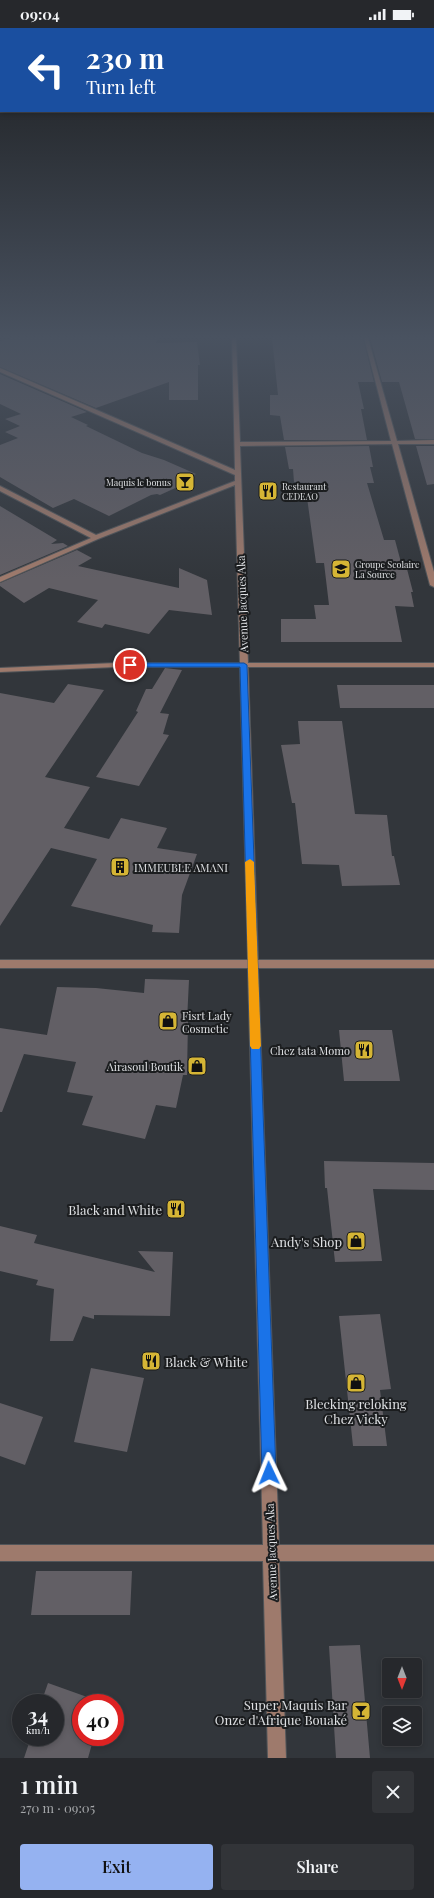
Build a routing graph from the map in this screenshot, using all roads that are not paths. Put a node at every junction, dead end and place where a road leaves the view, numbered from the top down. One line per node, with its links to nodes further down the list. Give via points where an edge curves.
1 (107, 419): 7 (street)
2 (236, 419): 5 (street, Avenue Jacques Aka)
3 (389, 419): 6 (street)
4 (434, 442): 6 (street)
5 (237, 444): 6 (street); 7 (street, Avenue Jacques Aka)
6 (396, 444): 11 (street)
7 (238, 478): 9 (street); 13 (street, Avenue Jacques Aka)
8 (0, 488): 9 (street)
9 (96, 538): 10 (street)
10 (0, 580)
11 (434, 585)
12 (0, 660): 15 (street)
13 (244, 665): 14 (street); 15 (street, via 116,665); 18 (street, Avenue Jacques Aka)
14 (434, 665)
15 (11, 669): 16 (street)
16 (0, 670)
17 (0, 964): 18 (street)
18 (253, 964): 19 (street); 21 (street, Avenue Jacques Aka)
19 (434, 964)
20 (0, 1553): 21 (street)
21 (271, 1553): 22 (street); 23 (street, Avenue Jacques Aka)
22 (434, 1553)
23 (277, 1758)

